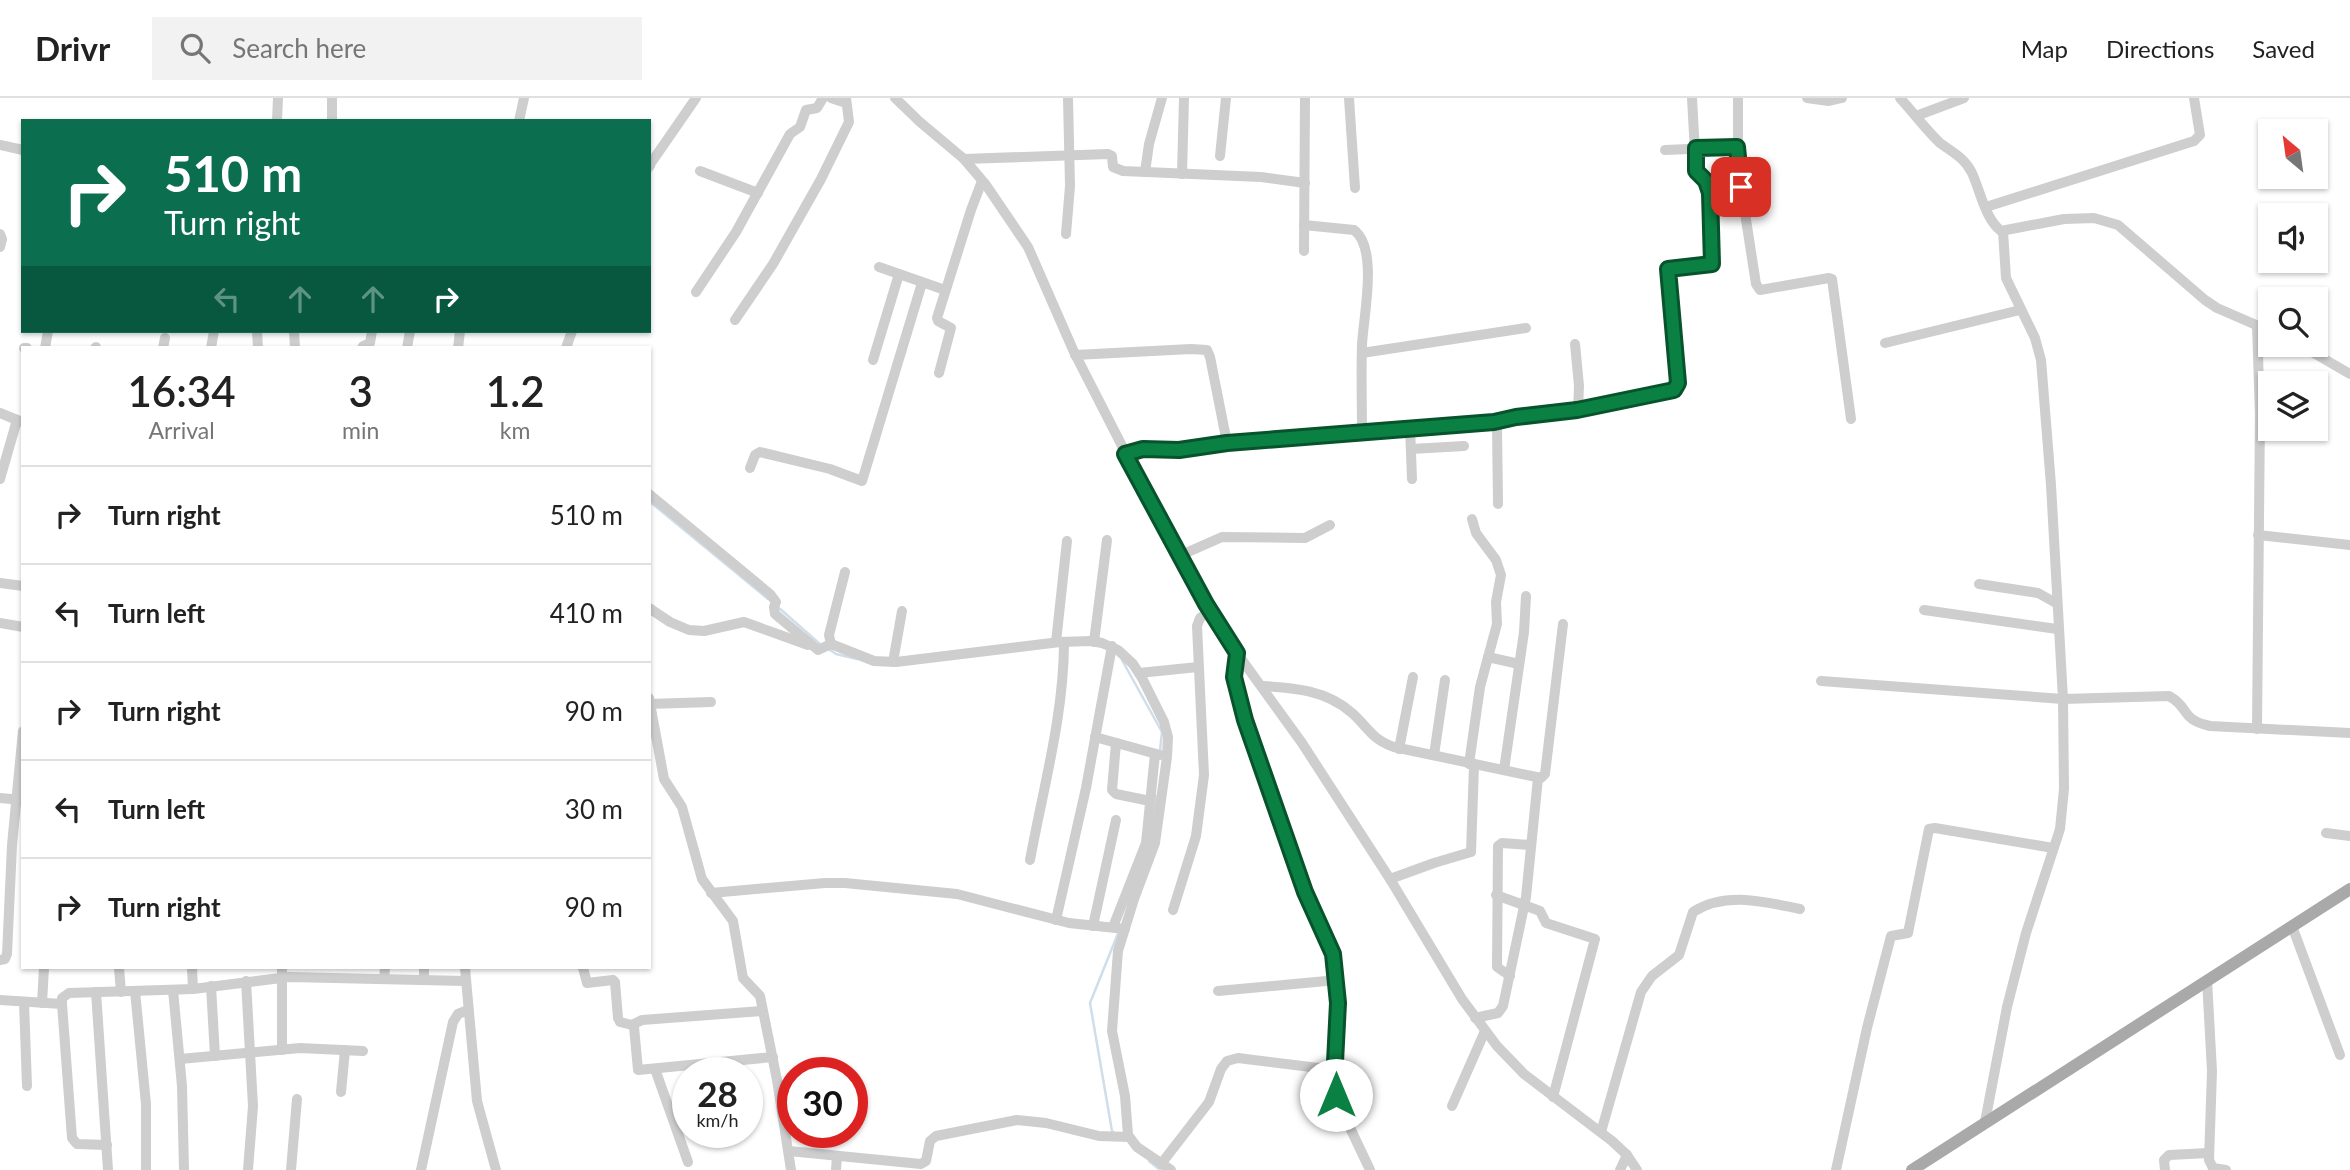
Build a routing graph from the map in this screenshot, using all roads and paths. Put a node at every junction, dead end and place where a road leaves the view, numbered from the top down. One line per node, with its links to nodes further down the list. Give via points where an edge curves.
1 (278, 98): 23 (street)
2 (332, 98): 24 (street)
3 (524, 98): 25 (street)
4 (696, 98): 34 (street)
5 (823, 98): 41 (street, via 818,108 806,110)
6 (831, 98): 21 (street)
7 (895, 98): 33 (street)
8 (1068, 98): 31 (street)
9 (1162, 98): 36 (street)
10 (1184, 98): 37 (street)
11 (1226, 98): 32 (street)
12 (1306, 98): 39 (street)
13 (1349, 98): 40 (street)
14 (1692, 98): 28 (street)
15 (1738, 98): 27 (street)
16 (1807, 98): 17 (street)
17 (1842, 98)
18 (1900, 98): 22 (street)
19 (1964, 98): 22 (street)
20 (2194, 98): 42 (street, via 2200,135 2194,141)
21 (846, 100): 55 (street, via 849,122 821,179)
22 (1916, 116): 42 (street, via 1970,169)
23 (277, 119)
24 (332, 119)
25 (519, 119)
26 (0, 145): 29 (street)
27 (1737, 147): 28 (street); 71 (street, via 1757,288 1833,281)
28 (1696, 148): 30 (street); 69 (street, via 1696,171 1710,193 1712,264 1668,269 1678,387)
29 (21, 150)
30 (1665, 150)
31 (1069, 156): 33 (street); 36 (street, via 1110,154 1113,168); 46 (street)
32 (1220, 156)
33 (964, 159): 38 (street)
34 (651, 163)
35 (699, 171): 41 (street)
36 (1145, 172): 37 (street)
37 (1182, 174): 39 (street)
38 (982, 181): 52 (street); 63 (street, via 1034,257)
39 (1305, 183): 43 (street)
40 (1354, 188)
41 (758, 193): 53 (street)
42 (1986, 207): 44 (street)
43 (1304, 225): 48 (street); 62 (street, via 1354,230 1361,237 1367,269)
44 (2003, 231): 54 (street, via 2006,278); 56 (street, via 2064,219 2103,219 2118,225 2205,300)
45 (0, 234): 47 (street)
46 (1066, 234)
47 (0, 247)
48 (1304, 251)
49 (878, 267): 50 (street)
50 (899, 274): 51 (street); 66 (street)
51 (922, 283): 52 (street); 80 (street, via 862,481 760,452)
52 (945, 290): 67 (street, via 937,319 951,328)
53 (696, 292)
54 (2020, 310): 59 (street); 97 (street, via 2041,360)
55 (735, 320)
56 (2258, 326)
57 (1526, 328): 62 (street)
58 (372, 333): 61 (street, via 369,344)
59 (1885, 343)
60 (1575, 344): 69 (street)
61 (363, 346)
62 (1362, 353): 75 (street)
63 (1076, 355): 76 (street, via 1207,350); 79 (street)
64 (2258, 357): 87 (street)
65 (2321, 357): 68 (street)
66 (873, 360)
67 (939, 373)
68 (2350, 374)
69 (1577, 410): 73 (street)
70 (0, 413): 72 (street)
71 (1851, 419)
72 (20, 421): 81 (street)
73 (1494, 422): 74 (street); 84 (street)
74 (1410, 427): 75 (street); 78 (street)
75 (1362, 432): 76 (street)
76 (1227, 443): 79 (street)
77 (1464, 446): 78 (street)
78 (1411, 449): 82 (street)
79 (1125, 454): 91 (street)
80 (750, 468)
81 (0, 479)
82 (1412, 479)
83 (651, 496): 108 (street, via 770,594 779,619)
84 (1498, 504)
85 (1472, 519): 111 (street, via 1501,575 1497,624)
86 (1330, 525): 91 (street, via 1305,538 1227,536)
87 (2259, 535): 90 (street); 124 (street)
88 (1107, 540): 106 (street)
89 (1068, 541): 107 (street)
90 (2350, 545)
91 (1180, 556): 101 (street)
92 (845, 572): 108 (street)
93 (0, 583): 95 (street)
94 (1979, 584): 97 (street, via 2038,593)
95 (21, 586)
96 (1526, 596): 113 (street)
97 (2056, 603): 105 (street)
98 (651, 609): 108 (street, via 689,631 744,622)
99 (1924, 610): 105 (street)
100 (902, 611): 112 (street)
101 (1210, 611): 110 (street); 114 (street, via 1198,622)
102 (0, 622): 104 (street)
103 (1563, 624): 134 (street, via 1545,774)
104 (21, 627)
105 (2057, 629): 120 (street)
106 (1094, 642): 107 (street); 109 (street)
107 (1062, 645): 112 (street); 143 (street, via 1056,723)
108 (824, 646): 112 (street)
109 (1112, 649): 115 (street, via 1128,658); 126 (street)
110 (1237, 653): 119 (street); 168 (street, via 1234,677 1245,720 1305,892 1329,942)
111 (1488, 657): 113 (street); 131 (street)
112 (893, 662)
113 (1519, 664): 132 (street)
114 (1198, 667): 115 (street); 150 (street, via 1204,775 1196,836)
115 (1139, 673): 129 (street, via 1168,737)
116 (1412, 677): 128 (street)
117 (1445, 680): 130 (street)
118 (1821, 681): 120 (street)
119 (1263, 686): 128 (street, via 1320,693 1350,710 1376,739); 144 (street)
120 (2063, 699): 124 (street, via 2169,696 2195,723); 142 (street, via 2064,789)
121 (651, 702): 122 (street)
122 (711, 702)
123 (651, 708): 146 (street, via 663,774 682,807 700,874)
124 (2257, 729): 125 (street)
125 (2350, 733)
126 (1095, 737): 127 (street); 151 (street)
127 (1116, 743): 129 (street); 137 (street, via 1112,790)
128 (1399, 749): 130 (street)
129 (1160, 755): 137 (street); 154 (street, via 1157,838)
130 (1433, 755): 131 (street)
131 (1471, 764): 132 (street); 144 (street, via 1471,852)
132 (1504, 770): 134 (street)
133 (21, 776): 136 (street)
134 (1538, 778): 141 (street)
135 (0, 798): 136 (street)
136 (20, 799): 155 (street, via 7,954)
137 (1150, 801): 154 (street, via 1146,843)
138 (1116, 820): 152 (street)
139 (2326, 833): 140 (street)
140 (2350, 836)
141 (1530, 845): 147 (street, via 1499,844); 148 (street)
142 (2053, 848): 203 (street, via 2007,1007); 225 (street, via 1929,829 1908,933 1891,936)
143 (1030, 860)
144 (1390, 879): 185 (street)
145 (2350, 889): 153 (main road)
146 (711, 893): 151 (street, via 845,884 957,894); 184 (street, via 733,921 743,978 758,993)
147 (1496, 895): 148 (street); 166 (street, via 1497,967)
148 (1525, 904): 166 (street); 200 (street, via 1542,912 1545,922 1595,939)
149 (1800, 909): 204 (street, via 1744,898 1693,912 1679,955 1641,992)
150 (1173, 910)
151 (1056, 920): 152 (street)
152 (1093, 926): 154 (street)
153 (2292, 926): 169 (main road); 192 (street)
154 (1119, 928): 205 (street, via 1112,1031 1126,1105)
155 (0, 960)
156 (44, 969): 181 (street)
157 (119, 969): 178 (street)
158 (192, 969): 173 (street)
159 (424, 969): 167 (street)
160 (465, 969): 171 (street)
161 (583, 969): 186 (street, via 587,983 614,981 619,1021)
162 (317, 972): 163 (street); 164 (street)
163 (281, 973): 170 (street); 188 (street)
164 (355, 973): 165 (street)
165 (384, 973): 167 (street)
166 (1510, 976): 185 (street, via 1500,1011)
167 (424, 980): 171 (street)
168 (1337, 980): 176 (street); 197 (street)
169 (2207, 980): 203 (main road); 208 (street, via 2212,1071)
170 (246, 981): 172 (street); 191 (street)
171 (465, 981): 183 (street)
172 (211, 986): 173 (street); 193 (street)
173 (192, 989): 174 (street)
174 (173, 990): 175 (street); 195 (street)
175 (135, 991): 178 (street); 214 (street, via 146,1104)
176 (1218, 991)
177 (96, 992): 178 (street); 182 (street, via 64,995); 206 (street)
178 (121, 992)
179 (0, 1000): 180 (street)
180 (24, 1002): 181 (street); 198 (street)
181 (42, 1003): 182 (street)
182 (62, 1004): 206 (street, via 72,1138 77,1144)
183 (468, 1010): 218 (street, via 453,1022); 219 (street, via 477,1101)
184 (762, 1011): 186 (street, via 642,1020); 194 (street)
185 (1475, 1017): 187 (street)
186 (632, 1025): 196 (street, via 636,1068)
187 (1485, 1031): 200 (street, via 1524,1074); 202 (street)
188 (282, 1049): 189 (street); 191 (street)
189 (345, 1050): 190 (street); 199 (street)
190 (363, 1051)
191 (252, 1054): 193 (street); 216 (street)
192 (2340, 1055)
193 (215, 1056): 195 (street)
194 (772, 1057): 196 (street); 207 (street)
195 (180, 1059): 215 (street)
196 (655, 1069): 211 (street)
197 (1335, 1070): 212 (street, via 1238,1058 1227,1061 1209,1102); 222 (street, via 1339,1102)
198 (27, 1086)
199 (341, 1092)
200 (1553, 1097): 204 (street)
201 (297, 1099): 217 (street)
202 (1451, 1106)
203 (1985, 1122): 226 (main road)
204 (1601, 1132): 209 (street)
205 (1124, 1137): 210 (street, via 1017,1120 936,1136 930,1141 926,1161 920,1164); 212 (street)
206 (107, 1145): 213 (street)
207 (789, 1151): 210 (street); 220 (street)
208 (2208, 1153): 227 (street, via 2169,1154); 228 (street, via 2210,1166)
209 (1627, 1155): 223 (street); 224 (street)
210 (837, 1156): 221 (street)
211 (688, 1162)
212 (1166, 1167)
213 (108, 1170)
214 (146, 1170)
215 (184, 1170)
216 (248, 1170)
217 (291, 1170)
218 (421, 1170)
219 (496, 1170)
220 (791, 1170)
221 (836, 1170)
222 (1370, 1170)
223 (1620, 1170)
224 (1636, 1170)
225 (1836, 1170)
226 (1912, 1170)
227 (2165, 1170)
228 (2226, 1170)

